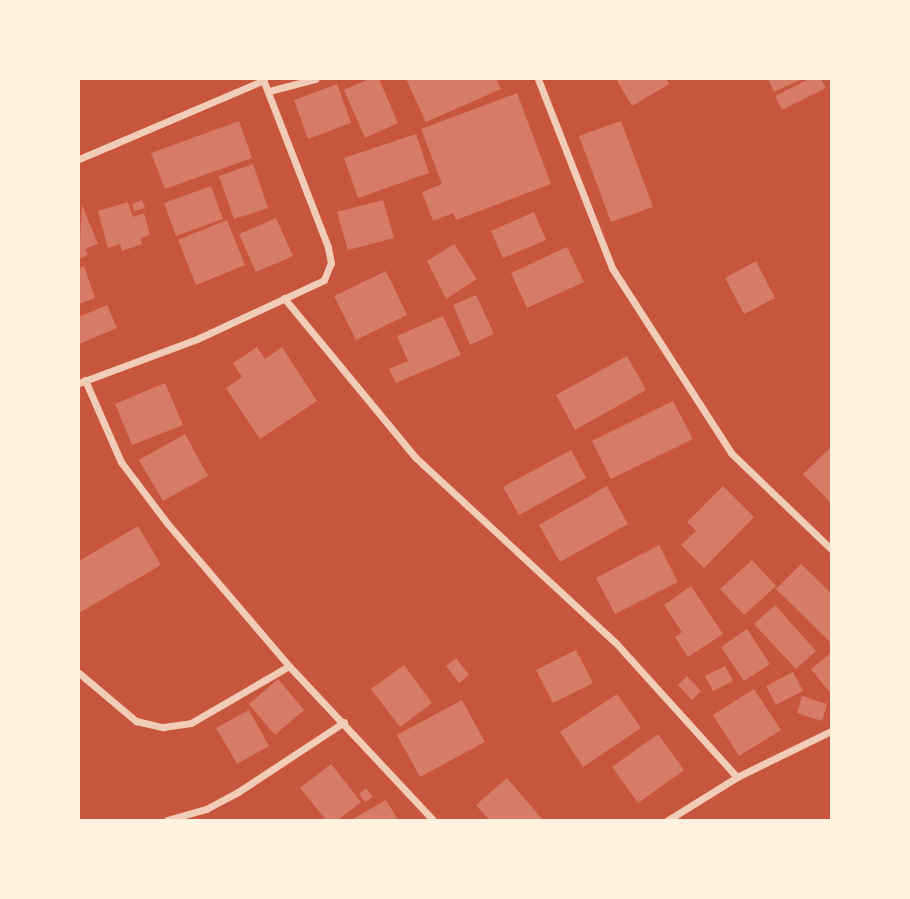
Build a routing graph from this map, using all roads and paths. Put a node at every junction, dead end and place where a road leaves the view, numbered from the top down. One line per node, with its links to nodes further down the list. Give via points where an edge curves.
1 (264, 79): 4 (street); 5 (street)
2 (315, 79): 4 (street)
3 (538, 79): 8 (street, via 612,268 731,453)
4 (270, 91): 6 (street, via 331,263 324,280)
5 (79, 159)
6 (284, 298): 7 (street, via 197,339); 13 (street, via 416,458 615,642)
7 (82, 382): 9 (street, via 121,461)
8 (831, 549)
9 (289, 666): 10 (street, via 191,723 163,727 136,721); 11 (street)
10 (79, 673)
11 (344, 722): 14 (street, via 238,792 206,809); 15 (street)
12 (831, 731): 13 (street)
13 (737, 777): 16 (street)
14 (167, 820)
15 (433, 820)
16 (668, 820)

